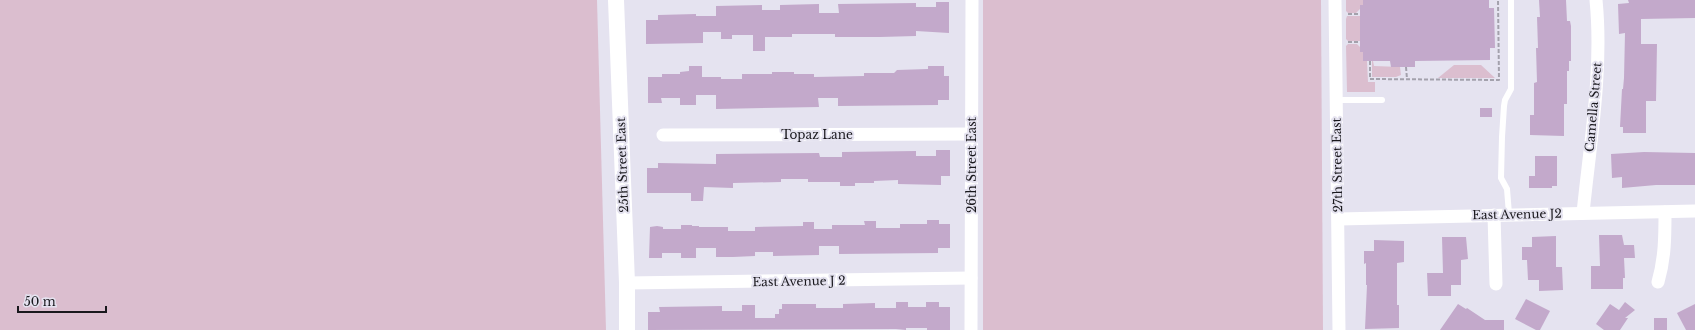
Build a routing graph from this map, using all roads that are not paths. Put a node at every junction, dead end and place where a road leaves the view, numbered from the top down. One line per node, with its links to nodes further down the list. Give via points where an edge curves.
1 (616, 0): 18 (street, 25th Street East)
2 (972, 0): 8 (street, 26th Street East)
3 (1335, 0): 6 (street, 27th Street East)
4 (1511, 0): 13 (lane, via 1511,89 1504,106 1502,144 1502,178 1507,189)
5 (1596, 0): 12 (street, Camella Street, via 1597,76)
6 (1336, 100): 7 (lane); 15 (street, 27th Street East)
7 (1382, 100)
8 (971, 134): 9 (street, Topaz Lane); 16 (street, 26th Street East)
9 (662, 135)
10 (1695, 211): 11 (street, East Avenue J2)
11 (1665, 212): 12 (street, East Avenue J2); 17 (street, via 1665,250)
12 (1583, 213): 13 (street, East Avenue J2)
13 (1509, 214): 14 (street, East Avenue J2)
14 (1494, 215): 15 (street, East Avenue J2); 19 (street)
15 (1339, 219): 22 (street, 27th Street East)
16 (971, 278): 18 (street, East Avenue J 2); 21 (street, 26th Street East)
17 (1658, 282)
18 (627, 284): 20 (street, 25th Street East)
19 (1496, 284)
20 (627, 330)
21 (971, 330)
22 (1339, 330)

